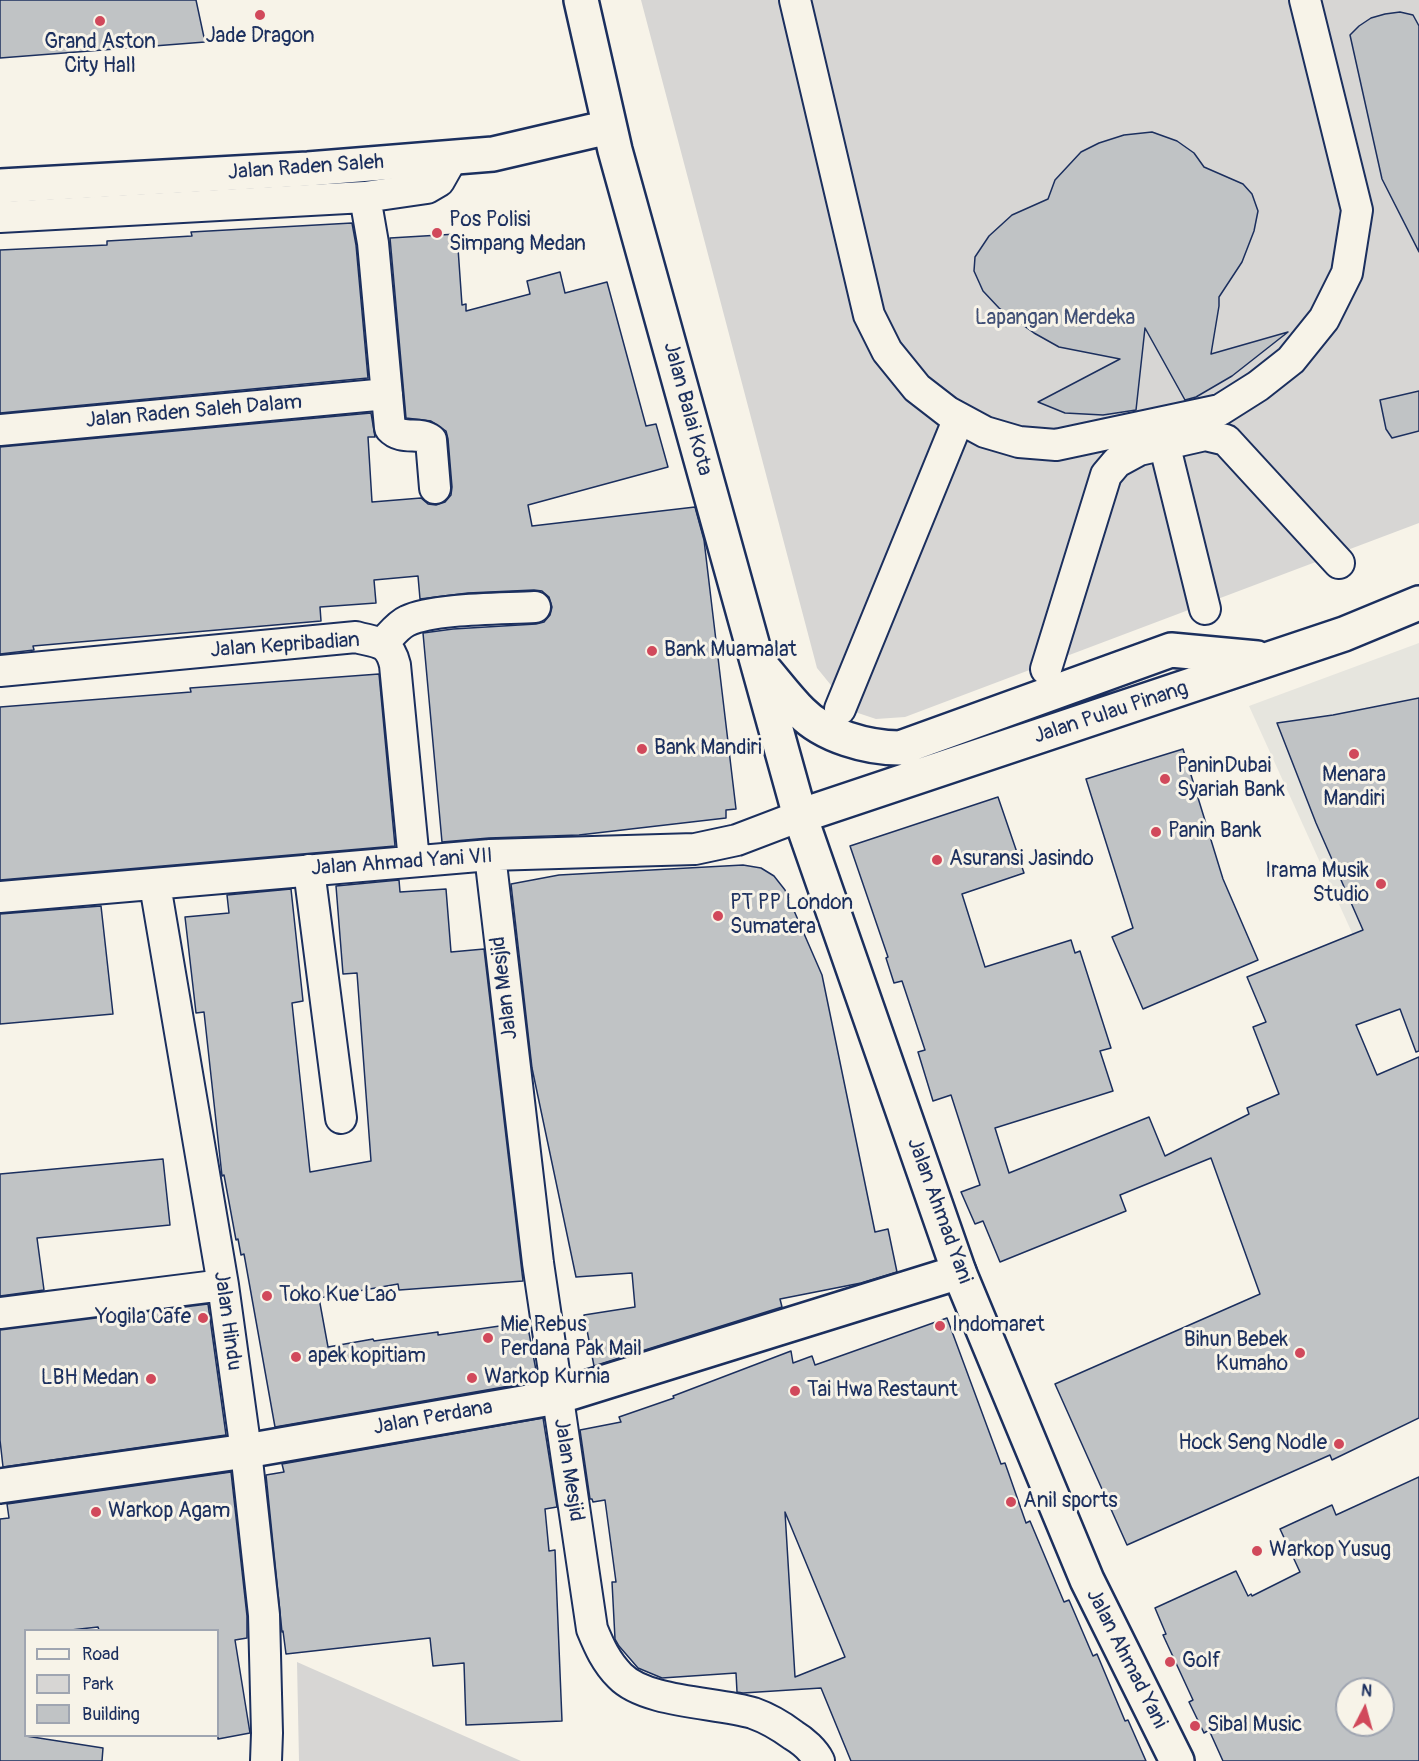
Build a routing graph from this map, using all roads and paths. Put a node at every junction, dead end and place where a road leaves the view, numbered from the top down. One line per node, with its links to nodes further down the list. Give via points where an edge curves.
1 (581, 0): 4 (main road, Jalan Balai Kota)
2 (795, 0): 12 (street, via 869,315 887,351 917,388)
3 (1305, 0): 12 (street, via 1357,210 1347,273 1324,319 1291,360 1220,410 1056,445 1019,442 985,432)
4 (609, 127): 5 (main road, Jalan Raden Saleh, via 515,151); 22 (main road, Jalan Balai Kota)
5 (452, 158): 6 (main road, Jalan Raden Saleh); 8 (street, via 439,182 427,188)
6 (308, 169): 7 (main road, Jalan Raden Saleh); 9 (street)
7 (0, 186)
8 (365, 197): 9 (street); 11 (street)
9 (312, 201): 10 (street)
10 (0, 217)
11 (387, 394): 13 (street, Jalan Raden Saleh Dalam); 15 (street, via 393,432 431,440)
12 (959, 418): 25 (street)
13 (0, 430)
14 (1164, 444): 16 (street, via 1205,435 1226,440); 19 (street); 23 (street, via 1139,450 1117,462 1106,475)
15 (435, 488)
16 (1340, 563)
17 (1419, 603): 21 (main road, Jalan Pulau Pinang)
18 (535, 607): 20 (street, via 418,617 405,621)
19 (1205, 609)
20 (383, 643): 24 (street, Jalan Kepribadian, via 356,637); 28 (street, Jalan Kepribadian, via 395,665)
21 (1271, 659): 22 (main road, via 1171,650 900,748 878,748 836,736 802,714); 26 (main road, Jalan Pulau Pinang)
22 (757, 660): 26 (main road, Jalan Balai Kota)
23 (1046, 669)
24 (0, 671)
25 (840, 710)
26 (800, 816): 27 (street, Jalan Ahmad Yani VII, via 737,840 695,849); 33 (main road, Jalan Ahmad Yani)
27 (490, 855): 28 (street, Jalan Ahmad Yani VII); 36 (street, Jalan Mesjid)
28 (414, 861): 29 (street, Jalan Ahmad Yani VII)
29 (309, 870): 30 (street, Jalan Ahmad Yani VII); 32 (street)
30 (155, 885): 31 (street, Jalan Ahmad Yani VII); 34 (street, Jalan Hindu)
31 (0, 897)
32 (340, 1118)
33 (959, 1272): 36 (main road, Jalan Perdana); 41 (main road, Jalan Ahmad Yani, via 1087,1580)
34 (223, 1285): 35 (street); 37 (street, Jalan Hindu)
35 (0, 1313)
36 (557, 1397): 37 (main road, Jalan Perdana); 40 (street, Jalan Mesjid, via 592,1629 604,1657 621,1678 640,1688 753,1713 777,1724 800,1739)
37 (246, 1451): 38 (main road, Jalan Perdana); 39 (street, Jalan Hindu, via 264,1615)
38 (0, 1486)
39 (266, 1761)
40 (819, 1761)
41 (1177, 1761)

